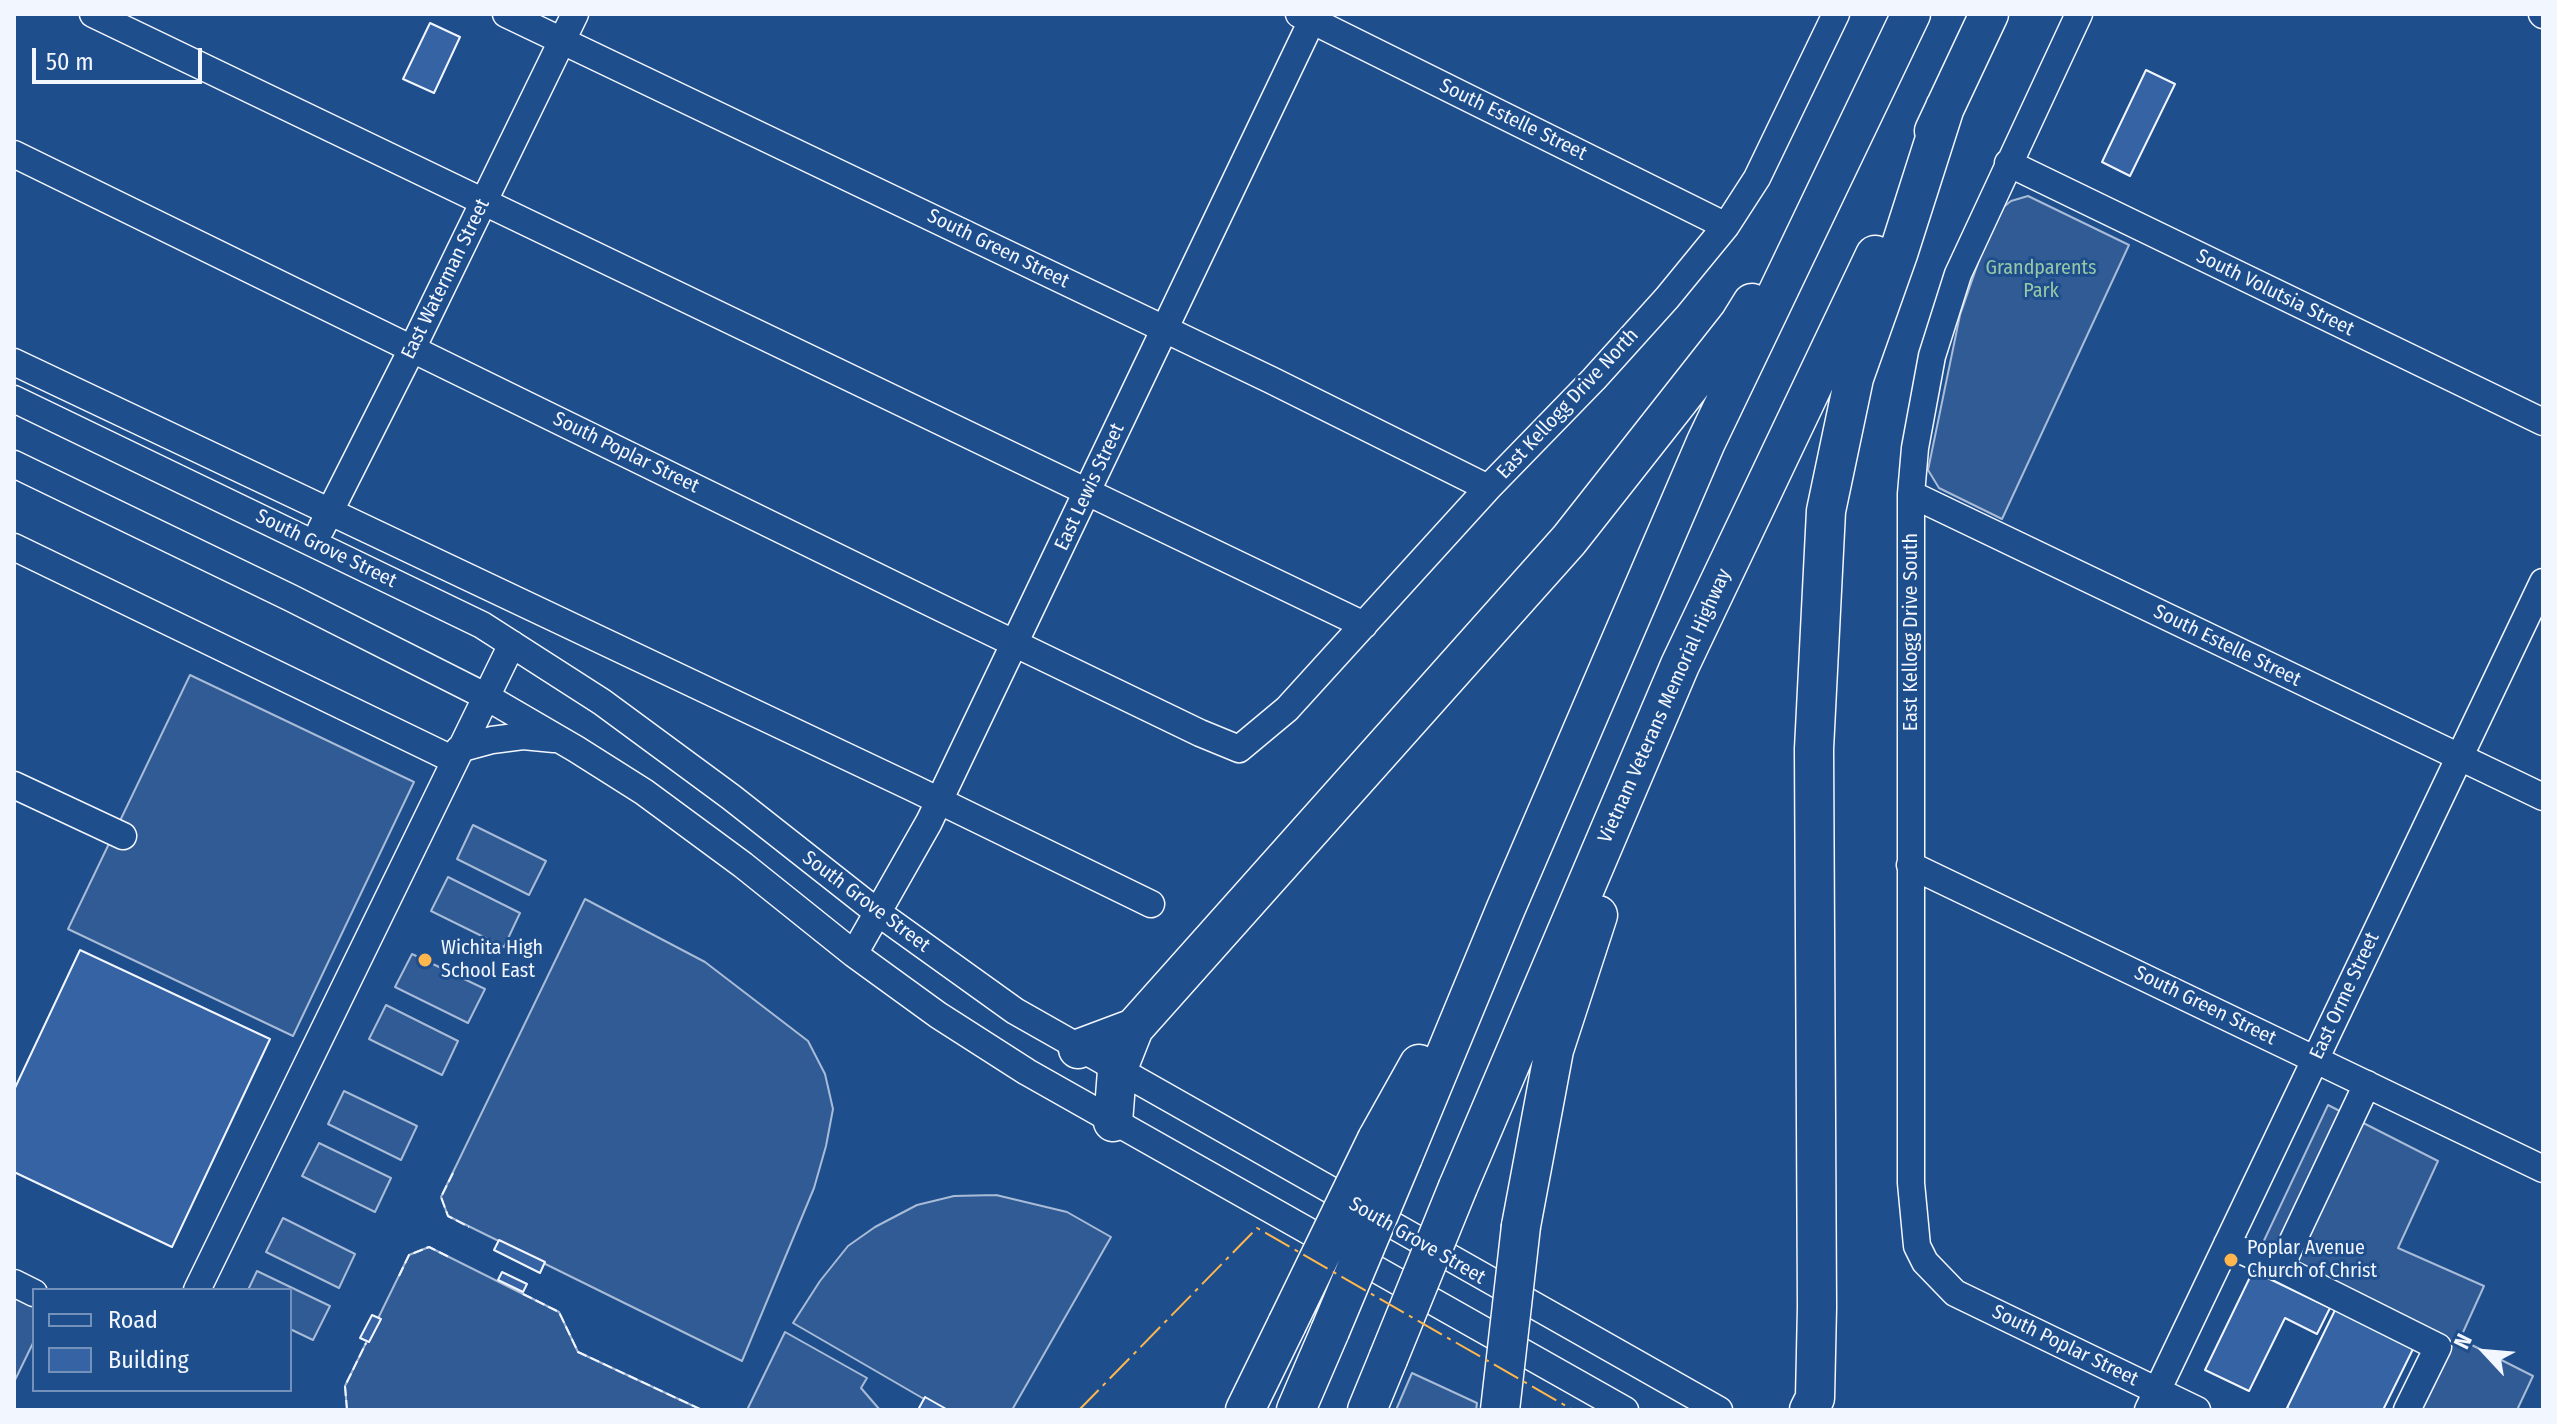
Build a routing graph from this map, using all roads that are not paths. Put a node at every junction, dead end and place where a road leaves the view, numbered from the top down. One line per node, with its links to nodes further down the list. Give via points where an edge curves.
1 (93, 14): 14 (street)
2 (506, 14): 9 (street, South Green Street)
3 (575, 14): 9 (street, East Waterman Street)
4 (1836, 14): 15 (street, East Kellogg Drive North, via 1757,178)
5 (1911, 14): 12 (highway)
6 (1989, 14): 10 (highway, Vietnam Veterans Memorial Highway)
7 (2079, 14): 13 (street, East Kellogg Drive South)
8 (1309, 16): 15 (street, South Estelle Street); 16 (street, East Lewis Street)
9 (562, 41): 14 (street, East Waterman Street); 16 (street, South Green Street)
10 (1945, 107): 32 (highway, Vietnam Veterans Memorial Highway); 61 (highway, via 1854,378 1826,511 1814,749)
11 (14, 154): 17 (street, South Poplar Street)
12 (1842, 158): 46 (highway, via 1739,324 1569,540); 52 (highway, via 1706,442 1506,908)
13 (2008, 163): 20 (street, South Volutsia Street); 24 (street, East Kellogg Drive South, via 1944,312 1922,406)
14 (484, 203): 17 (street, East Waterman Street); 23 (street)
15 (1726, 226): 22 (street, East Kellogg Drive North, via 1594,379)
16 (1165, 329): 22 (street, South Green Street); 23 (street, East Lewis Street)
17 (412, 349): 25 (street, East Waterman Street); 30 (street, South Poplar Street)
18 (14, 362): 25 (street)
19 (14, 399): 26 (street, South Grove Street)
20 (2543, 422)
21 (14, 464): 33 (street)
22 (1488, 488): 29 (street, East Kellogg Drive North)
23 (1087, 492): 29 (street); 30 (street, East Lewis Street)
24 (1911, 494): 37 (street, South Estelle Street); 42 (street, East Kellogg Drive South)
25 (329, 513): 26 (street, East Waterman Street); 40 (street)
26 (314, 543): 31 (street, South Grove Street)
27 (14, 547): 36 (street)
28 (2543, 582): 37 (street, East Orme Street)
29 (1364, 625): 35 (street, East Kellogg Drive North, via 1287,709)
30 (1016, 642): 35 (street, South Poplar Street); 40 (street, East Lewis Street)
31 (512, 644): 33 (street); 44 (street, South Grove Street, via 667,749)
32 (1680, 665): 64 (highway, Vietnam Veterans Memorial Highway, bridge); 65 (highway, bridge, via 1554,1050 1521,1226)
33 (485, 696): 34 (street); 36 (street)
34 (559, 739): 36 (street, via 492,740); 45 (street, via 656,801)
35 (1239, 749)
36 (457, 754): 58 (street)
37 (2459, 757): 39 (street, South Estelle Street); 48 (street, East Orme Street)
38 (14, 785): 41 (street)
39 (2543, 797)
40 (939, 801): 43 (street); 44 (street, East Lewis Street)
41 (123, 836)
42 (1910, 865): 48 (street, South Green Street); 56 (street, East Kellogg Drive South, via 1911,1183 1917,1246)
43 (1151, 904)
44 (877, 912): 45 (street, East Lewis Street); 47 (street, South Grove Street, via 1015,1011)
45 (854, 954): 51 (street, via 938,1015)
46 (1134, 1028): 47 (highway); 49 (highway)
47 (1078, 1049): 49 (street, South Grove Street)
48 (2315, 1059): 50 (street, South Green Street); 54 (street, East Orme Street)
49 (1117, 1071): 51 (highway); 67 (street, South Grove Street)
50 (2367, 1084): 53 (street, South Green Street); 55 (street)
51 (1113, 1122): 66 (street)
52 (1390, 1148): 62 (highway, bridge, via 1287,1324); 63 (highway, bridge, via 1330,1331)
53 (2543, 1169)
54 (2227, 1244): 55 (street); 60 (street, East Orme Street)
55 (2280, 1268): 69 (street, via 2438,1347)
56 (1938, 1275): 60 (street, South Poplar Street, via 1955,1293)
57 (14, 1283): 59 (street)
58 (198, 1288)
59 (32, 1292)
60 (2152, 1400): 68 (street, South Poplar Street)
61 (1814, 1406)
62 (1245, 1410)
63 (1296, 1410)
64 (1367, 1410)
65 (1500, 1410)
66 (1625, 1410)
67 (1719, 1410)
68 (2197, 1410)
69 (2407, 1410)

